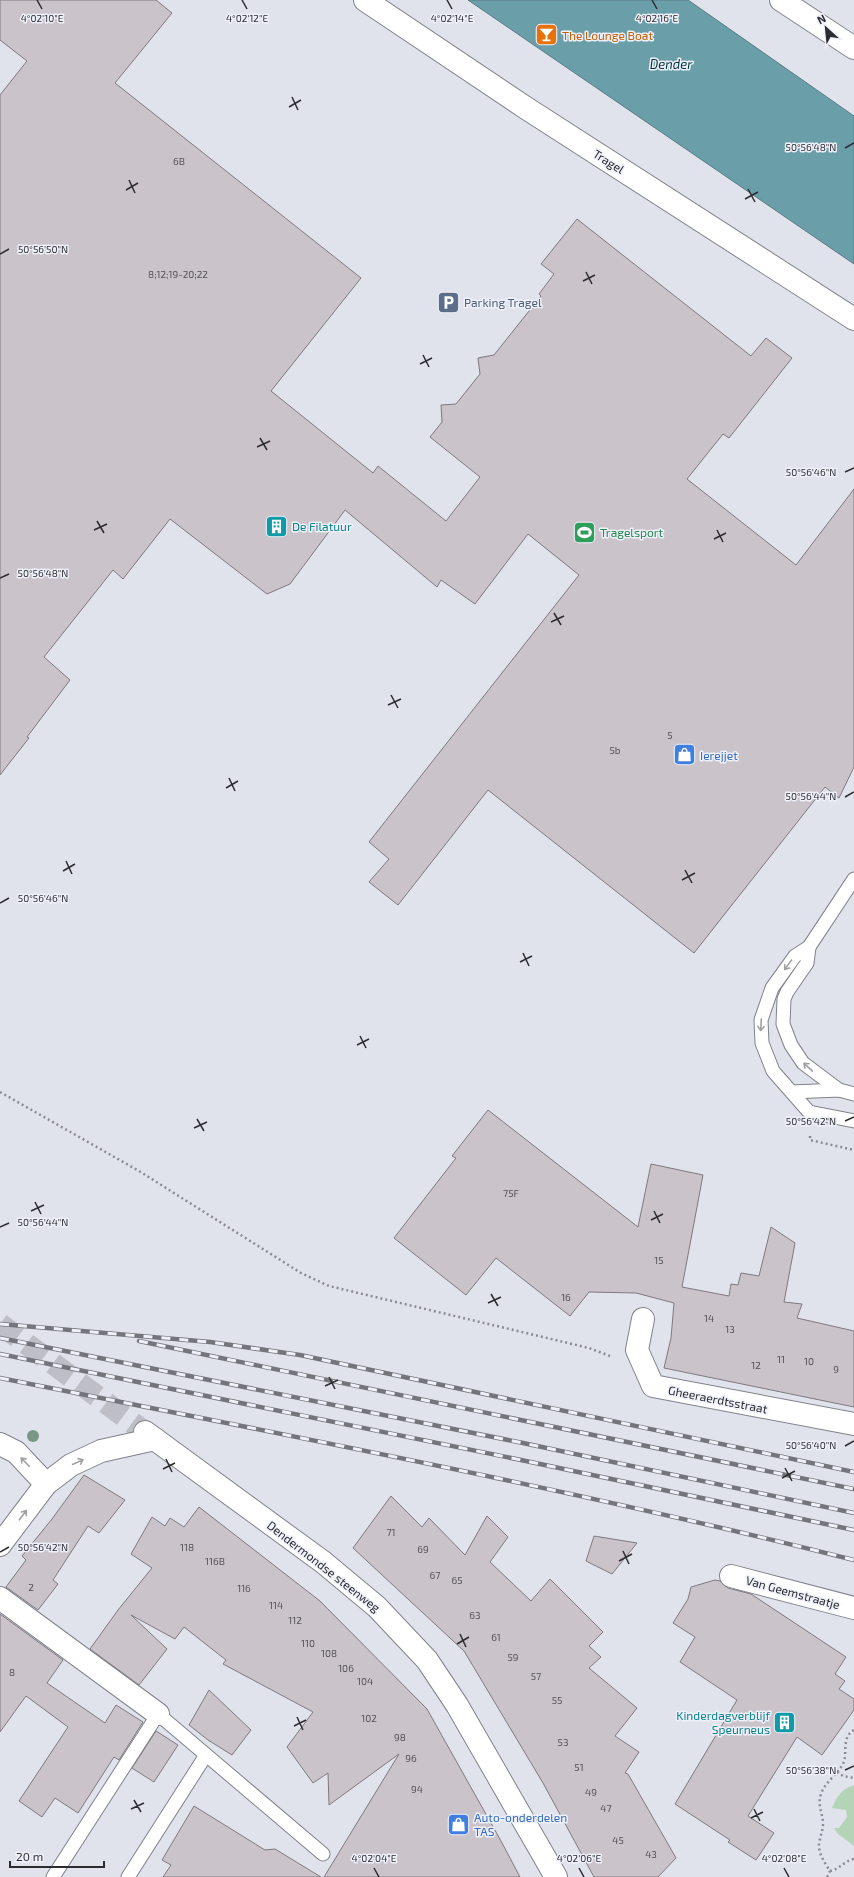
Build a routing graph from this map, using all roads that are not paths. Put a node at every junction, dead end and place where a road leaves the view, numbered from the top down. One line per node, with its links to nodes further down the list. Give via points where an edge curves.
1 (365, 0): 4 (street, Tragel, via 526,108)
2 (781, 0): 3 (street)
3 (854, 48)
4 (854, 319)
5 (854, 879): 6 (lane)
6 (809, 947): 7 (lane, one-way to 6, via 803,1063 790,1045 783,1024 784,999 807,962); 8 (lane, one-way to 8, via 795,956 772,988 761,1020 765,1054 773,1071)
7 (839, 1090): 8 (lane); 9 (lane)
8 (792, 1092): 10 (lane, via 809,1112)
9 (854, 1094)
10 (854, 1121)
11 (643, 1319): 12 (street, Gheeraerdtsstraat, via 636,1350 653,1386)
12 (854, 1424)
13 (0, 1444): 14 (street, one-way to 13, via 16,1452)
14 (46, 1484): 15 (street, one-way to 14); 24 (street, Dendermondse steenweg, one-way to 24, via 71,1465 101,1451 150,1435 323,1562 377,1607 427,1660 457,1705)
15 (0, 1546)
16 (731, 1576): 18 (street, Van Geemstraatje)
17 (0, 1598): 19 (street)
18 (854, 1608)
19 (158, 1714): 20 (lane); 22 (lane)
20 (206, 1755): 21 (lane); 23 (lane)
21 (323, 1854)
22 (53, 1877)
23 (128, 1877)
24 (556, 1877)

